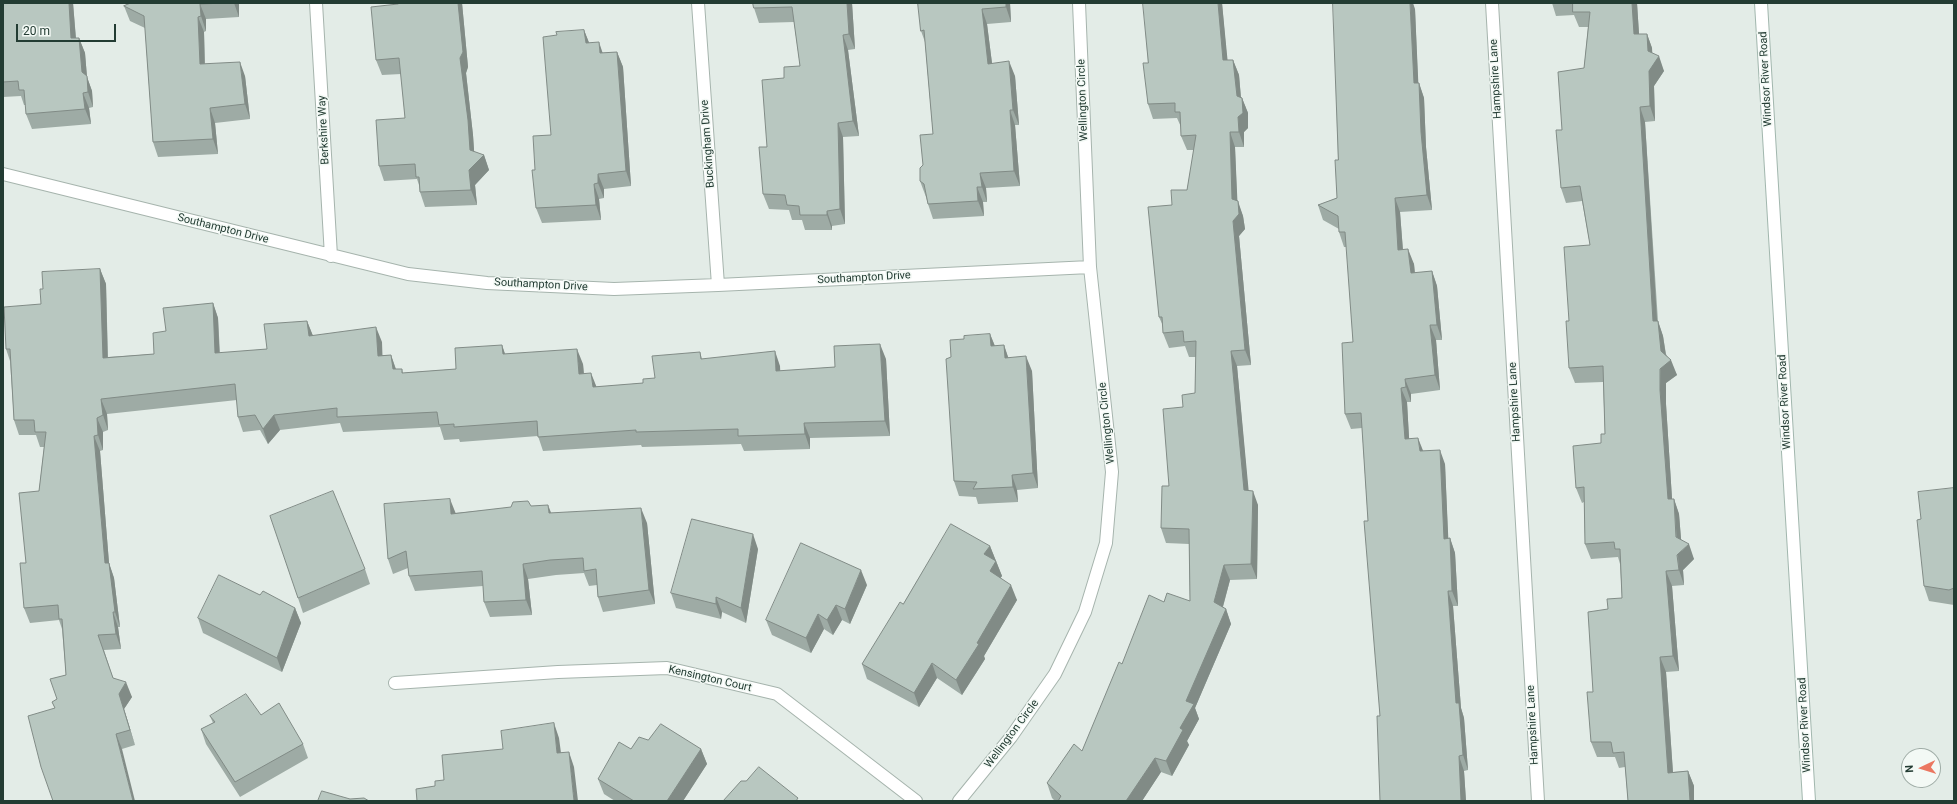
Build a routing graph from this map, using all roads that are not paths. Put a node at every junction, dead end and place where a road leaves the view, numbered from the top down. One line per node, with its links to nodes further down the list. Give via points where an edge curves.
1 (316, 3): 7 (street, Berkshire Way)
2 (698, 3): 9 (street, Buckingham Drive)
3 (1079, 3): 8 (street, Wellington Circle)
4 (1492, 3): 13 (street, Hampshire Lane)
5 (1762, 3): 14 (street, Windsor River Road)
6 (3, 174): 7 (street, Southampton Drive)
7 (331, 256): 9 (street, Southampton Drive, via 408,274 487,283 614,289)
8 (1090, 267): 9 (street, Southampton Drive); 12 (street, Wellington Circle, via 1112,472 1106,543 1085,612 1055,674 1011,737)
9 (718, 286)
10 (395, 683): 11 (street, Kensington Court, via 666,668 777,694)
11 (916, 801)
12 (959, 801)
13 (1538, 801)
14 (1810, 801)

